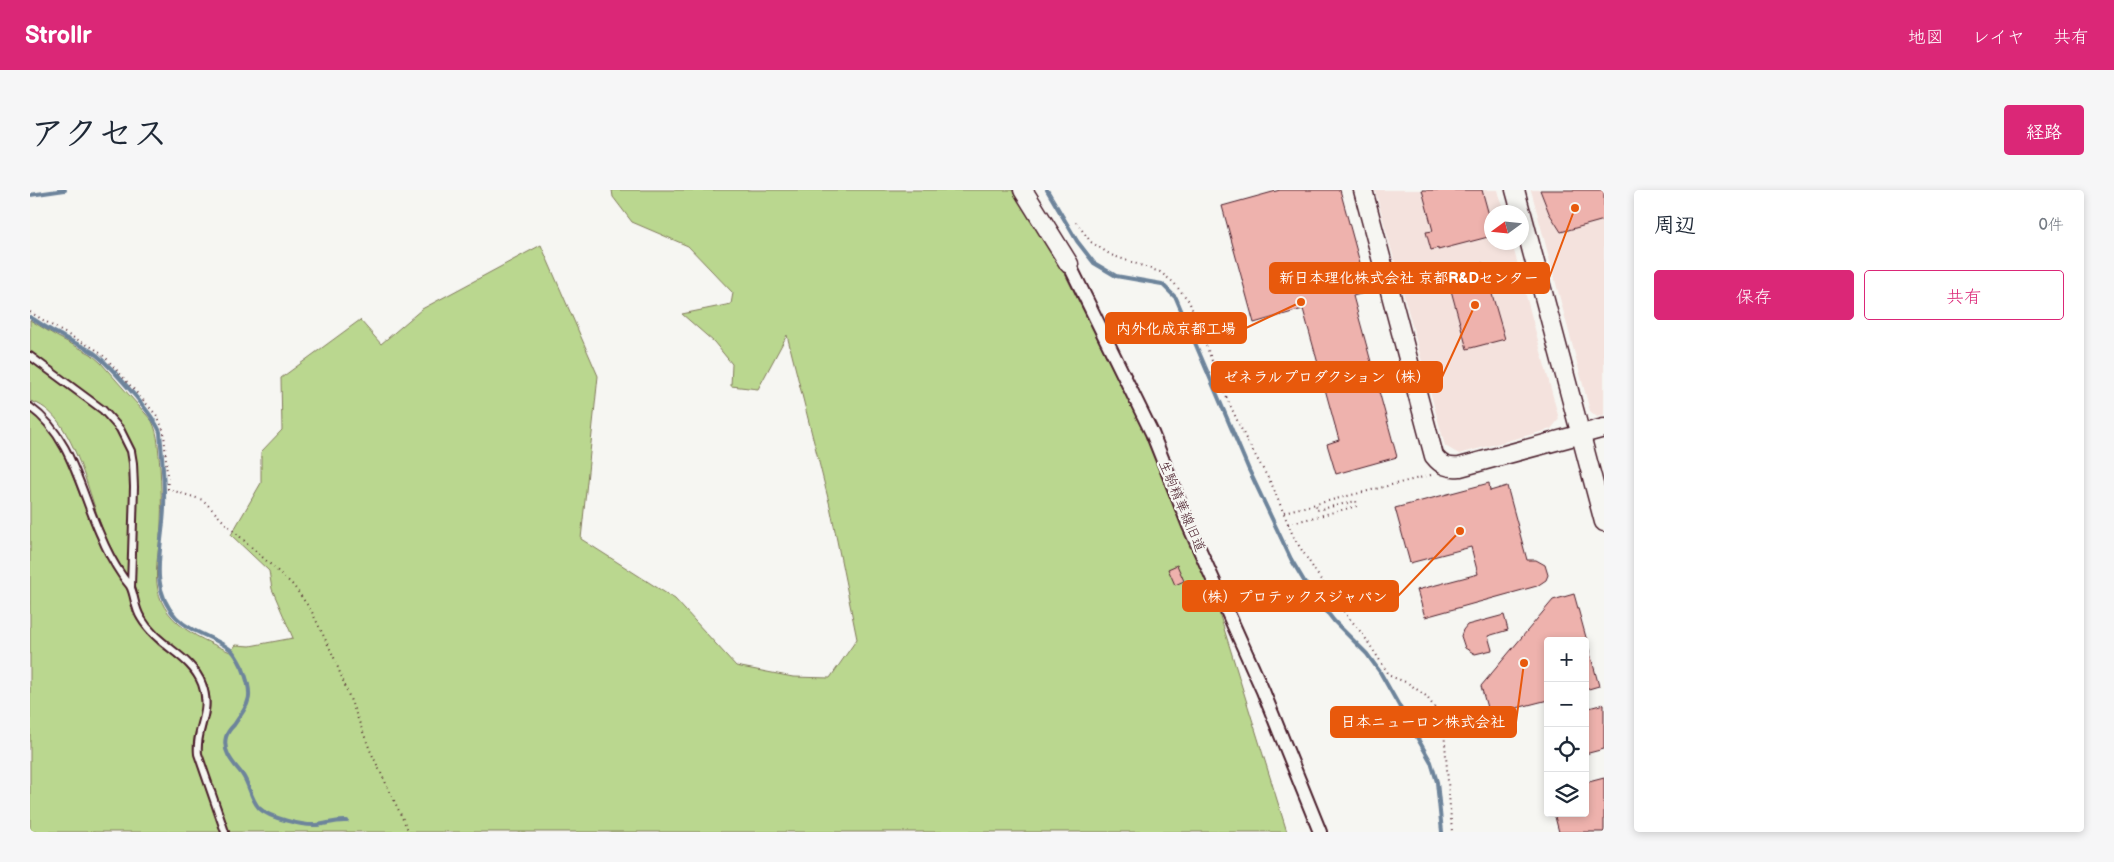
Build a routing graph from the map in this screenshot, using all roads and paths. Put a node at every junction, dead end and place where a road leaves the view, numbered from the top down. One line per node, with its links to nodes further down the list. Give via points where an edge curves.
1 (1023, 190): 7 (street, 生駒精華線旧道)
2 (1363, 190): 13 (street, via 1434,456)
3 (1515, 190): 4 (street)
4 (1519, 205)
5 (1076, 222): 15 (path, via 1091,242 1111,255 1160,272 1174,282 1189,301 1224,392)
6 (1529, 243): 12 (street)
7 (1068, 264): 21 (street, 生駒精華線旧道, via 1152,433)
8 (30, 312): 20 (path, via 106,358 158,417 164,432 168,489 203,500 293,585 311,610 333,655 370,750)
9 (30, 356): 18 (lane, via 103,410 129,445 134,475)
10 (30, 406): 18 (lane, via 49,422 60,437 111,558)
11 (1604, 428): 12 (street)
12 (1581, 435): 13 (street, via 1460,467); 16 (street)
13 (1442, 465): 14 (path, via 1432,475)
14 (1316, 504): 15 (path); 17 (path, via 1317,510 1356,501 1357,506)
15 (1283, 512): 17 (path)
16 (1604, 522)
17 (1288, 524): 22 (path, via 1332,597 1364,636 1390,676 1408,683 1426,696 1440,713)
18 (131, 587): 19 (lane, via 135,607 148,630 188,663 202,683 206,709 198,754)
19 (225, 832)
20 (409, 832)
21 (1320, 832)
22 (1452, 832)

